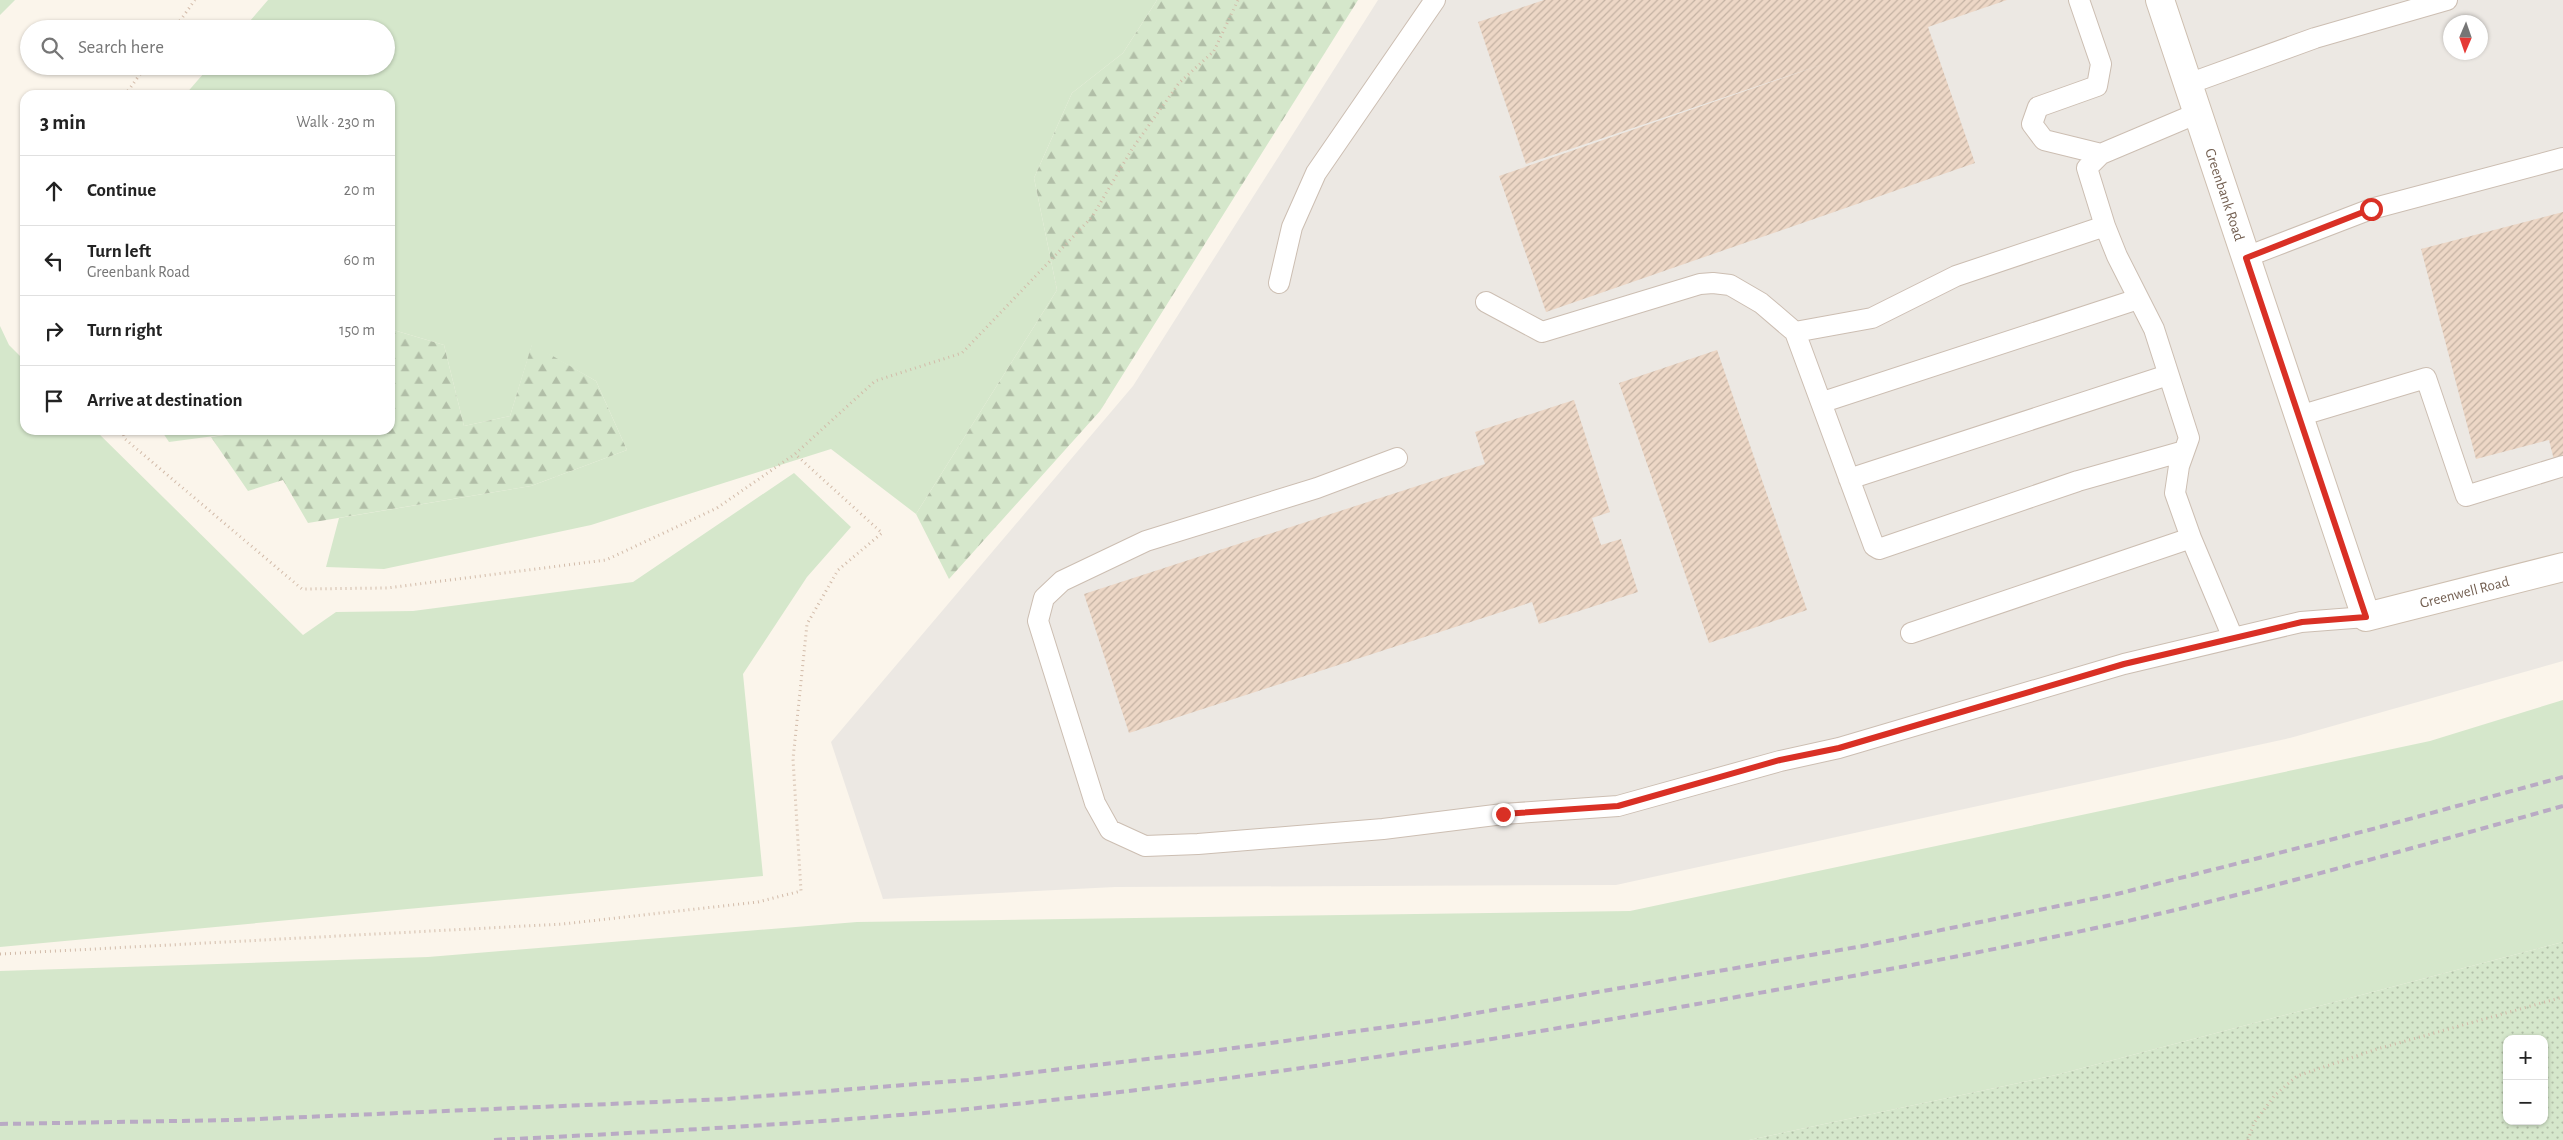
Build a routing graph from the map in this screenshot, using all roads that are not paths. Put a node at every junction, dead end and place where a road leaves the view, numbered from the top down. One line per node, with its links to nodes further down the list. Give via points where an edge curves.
1 (1435, 0): 11 (lane, via 1316,173 1292,227)
2 (2079, 0): 7 (lane, via 2101,64 2097,86 2038,107 2032,124 2044,140)
3 (2160, 0): 5 (street, Greenbank Road)
4 (2447, 0): 5 (lane, via 2315,38)
5 (2188, 84): 6 (street, Greenbank Road)
6 (2198, 113): 7 (lane); 10 (street, Greenbank Road)
7 (2101, 154): 9 (lane, via 2087,168)
8 (2563, 158): 10 (lane, via 2371,209)
9 (2105, 226): 12 (lane); 14 (lane, via 1956,276 1872,318)
10 (2246, 258): 17 (street, Greenbank Road)
11 (1279, 283)
12 (2138, 299): 15 (lane, via 2154,329); 16 (lane)
13 (1486, 302): 14 (lane, via 1542,332 1700,284 1713,283 1730,285 1743,292)
14 (1795, 332): 16 (lane)
15 (2168, 375): 18 (lane, via 2189,438); 21 (lane)
16 (1823, 402): 21 (lane)
17 (2299, 416): 20 (lane, via 2426,378 2466,496); 24 (street, Greenbank Road)
18 (2184, 451): 21 (lane, via 2078,482 1883,549 1874,546); 22 (lane, via 2174,493)
19 (1396, 458): 26 (lane, via 1317,488 1146,541 1062,581 1044,598 1038,621 1095,803 1110,830 1145,846 1198,844 1618,806 1780,760 1839,748 2124,664)
20 (2563, 466)
21 (1850, 479)
22 (2192, 538): 25 (lane); 26 (lane)
23 (2563, 567): 24 (street, Greenwell Road)
24 (2366, 617): 26 (lane, via 2302,622)
25 (1911, 633)
26 (2233, 638)

